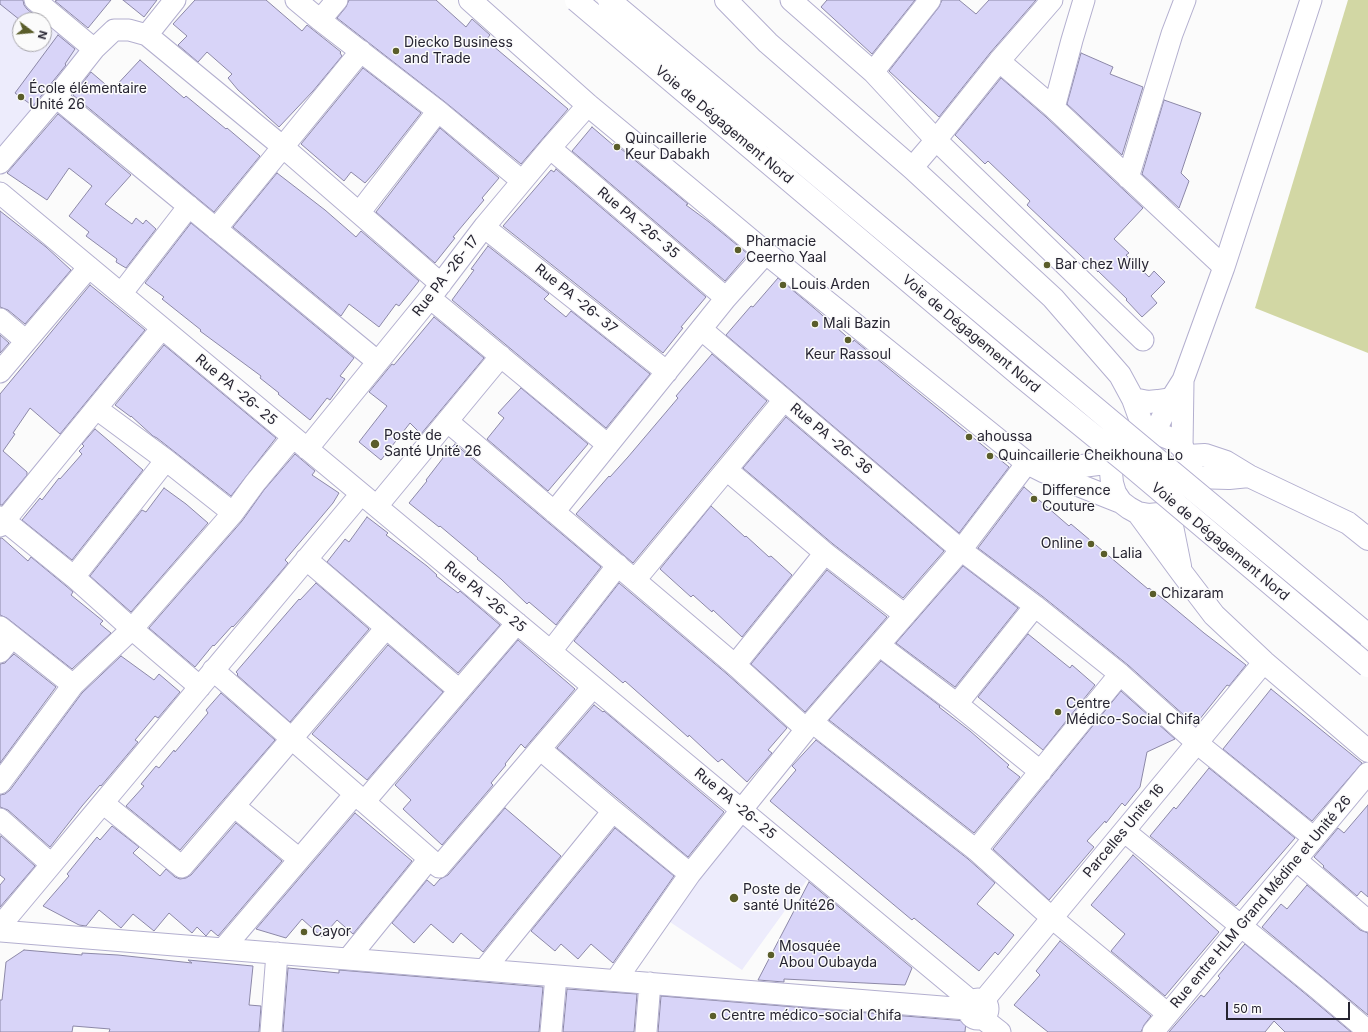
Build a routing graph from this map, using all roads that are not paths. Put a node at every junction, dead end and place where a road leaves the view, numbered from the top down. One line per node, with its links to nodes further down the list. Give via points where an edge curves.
1 (175, 0): 16 (street)
2 (296, 0): 15 (street)
3 (337, 0): 15 (street)
4 (470, 0): 22 (main road)
5 (576, 0): 92 (main road, Voie de Dégagement Nord, bridge)
6 (609, 0): 86 (main road, Voie de Dégagement Nord, bridge)
7 (726, 0): 29 (main road, via 768,43)
8 (930, 0): 20 (street)
9 (1052, 0): 19 (street)
10 (1084, 0): 23 (street)
11 (1185, 0): 30 (street, via 1172,34)
12 (1312, 0): 39 (street)
13 (38, 1): 17 (street)
14 (796, 2): 20 (street)
15 (320, 20): 18 (street)
16 (146, 35): 17 (street, via 129,30 114,30); 26 (street)
17 (94, 49): 21 (street)
18 (360, 51): 24 (street); 26 (street)
19 (1000, 61): 23 (street); 25 (street)
20 (873, 72): 25 (street)
21 (56, 97): 28 (street); 33 (street)
22 (588, 105): 27 (street, Rue PA -26- 17); 37 (main road)
23 (1054, 108): 30 (street)
24 (438, 111): 31 (street); 34 (street)
25 (936, 140): 29 (street); 46 (street)
26 (283, 147): 34 (street); 36 (street)
27 (550, 148): 31 (street, Rue PA -26- 17); 42 (street, Rue PA -26- 35)
28 (0, 163)
29 (912, 168): 52 (main road, via 1053,298)
30 (1128, 178): 39 (street)
31 (522, 181): 35 (street, Rue PA -26- 17)
32 (0, 193): 38 (street, Rue PA -26- 25)
33 (189, 206): 36 (street); 41 (street)
34 (359, 213): 40 (street)
35 (484, 227): 40 (street, Rue PA -26- 17); 51 (street, Rue PA -26- 37)
36 (216, 229): 49 (street)
37 (766, 253): 42 (street); 65 (main road)
38 (89, 267): 41 (street, Rue PA -26- 25); 47 (street)
39 (1224, 267): 53 (street)
40 (436, 291): 48 (street); 49 (street, Rue PA -26- 17)
41 (121, 294): 44 (street, Rue PA -26- 25)
42 (726, 298): 45 (street)
43 (0, 319): 47 (street)
44 (162, 328): 57 (street); 60 (street, Rue PA -26- 25)
45 (701, 329): 51 (street); 56 (street, Rue PA -26- 36)
46 (1143, 340)
47 (26, 341): 50 (street)
48 (501, 356): 58 (street); 61 (street)
49 (378, 362): 60 (street, Rue PA -26- 17)
50 (0, 372)
51 (667, 372): 61 (street)
52 (1120, 375): 55 (main road); 62 (main road)
53 (1183, 380): 54 (street); 64 (street)
54 (1172, 398): 55 (main road, via 1158,402); 59 (street)
55 (1133, 399): 59 (main road)
56 (784, 400): 66 (street); 74 (street, Rue PA -26- 36)
57 (97, 409): 63 (street); 72 (street)
58 (447, 421): 67 (street); 70 (street)
59 (1150, 434): 62 (main road, via 1133,438); 64 (main road, via 1169,438)
60 (300, 443): 67 (street, Rue PA -26- 25); 71 (street, Rue PA -26- 17, via 255,483)
61 (608, 445): 70 (street)
62 (1118, 453): 65 (main road); 68 (main road, via 1111,472 1112,483 1115,493)
63 (166, 460): 71 (street); 79 (street)
64 (1187, 460): 69 (main road, via 1190,487 1178,505); 73 (main road, via 1205,455 1226,462 1249,476 1348,523)
65 (1035, 467): 68 (main road); 74 (street)
66 (727, 470): 75 (street); 80 (street)
67 (369, 500): 76 (street); 83 (street, Rue PA -26- 25)
68 (1130, 507): 69 (main road, via 1149,515); 78 (main road)
69 (1169, 511): 78 (main road)
70 (554, 512): 77 (street)
71 (233, 513): 85 (street, Rue PA -26- 17)
72 (2, 521): 79 (street)
73 (1368, 539)
74 (961, 550): 81 (street, Rue PA -26- 36); 82 (street)
75 (825, 553): 82 (street); 91 (street)
76 (306, 559): 84 (street); 93 (street)
77 (618, 566): 80 (street); 89 (street)
78 (1182, 573): 90 (main road, via 1214,615)
79 (74, 577): 85 (street)
80 (635, 580): 91 (street)
81 (1035, 606): 94 (street, Rue PA -26- 36); 99 (street)
82 (905, 615): 88 (street)
83 (517, 623): 89 (street, Rue PA -26- 25); 98 (street)
84 (386, 628): 98 (street); 101 (street)
85 (132, 629): 95 (street, Rue PA -26- 17); 96 (street)
86 (1368, 635)
87 (4, 639): 95 (street)
88 (879, 645): 99 (street); 100 (street)
89 (551, 651): 97 (street, Rue PA -26- 25)
90 (1264, 662): 102 (street, Parcelles Unite 16); 104 (main road)
91 (735, 665): 100 (street)
92 (1368, 666)
93 (213, 670): 96 (street); 101 (street)
94 (1120, 674): 102 (street, Rue PA -26- 36); 105 (street)
95 (73, 685): 107 (street, Rue PA -26- 17)
96 (200, 687): 109 (street)
97 (593, 687): 103 (street); 111 (street, Rue PA -26- 25)
98 (459, 690): 108 (street)
99 (957, 704): 105 (street)
100 (809, 726): 111 (street); 116 (street)
101 (291, 739): 108 (street); 110 (street)
102 (1197, 743): 114 (street, Parcelles Unite 16); 115 (street, Rue PA -26- 36)
103 (540, 749): 112 (street); 118 (street, via 439,867)
104 (1368, 751)
105 (1041, 772): 116 (street)
106 (1368, 773): 115 (street, Rue entre HLM Grand Médine et Unité 26)
107 (0, 783)
108 (359, 798): 117 (street); 118 (street)
109 (103, 803): 110 (street, via 182,867); 120 (street)
110 (234, 806): 117 (street)
111 (741, 810): 121 (street); 134 (street, Rue PA -26- 25)
112 (613, 811): 121 (street); 130 (street)
113 (0, 819): 120 (street)
114 (1124, 831): 122 (street, Parcelles Unite 16); 125 (street)
115 (1314, 838): 119 (street, Rue entre HLM Grand Médine et Unité 26)
116 (976, 850): 122 (street)
117 (299, 859): 127 (street)
118 (429, 859): 129 (street)
119 (1296, 860): 123 (street); 125 (street, Rue entre HLM Grand Médine et Unité 26)
120 (51, 864): 124 (street)
121 (690, 874): 132 (street)
122 (1052, 918): 134 (street, Parcelles Unite 16); 135 (street)
123 (1368, 921)
124 (0, 926)
125 (1241, 926): 135 (street, Rue entre HLM Grand Médine et Unité 26); 136 (street)
126 (0, 931): 127 (street)
127 (223, 949): 128 (street)
128 (277, 954): 129 (street); 137 (street)
129 (348, 959): 130 (street)
130 (484, 970): 131 (street)
131 (556, 976): 132 (street); 138 (street)
132 (616, 980): 133 (street)
133 (650, 983): 134 (street); 139 (street)
134 (976, 1013): 140 (street, Rue PA -26- 25)
135 (1160, 1026)
136 (1368, 1031)
137 (271, 1032)
138 (552, 1032)
139 (646, 1032)
140 (1000, 1032)

